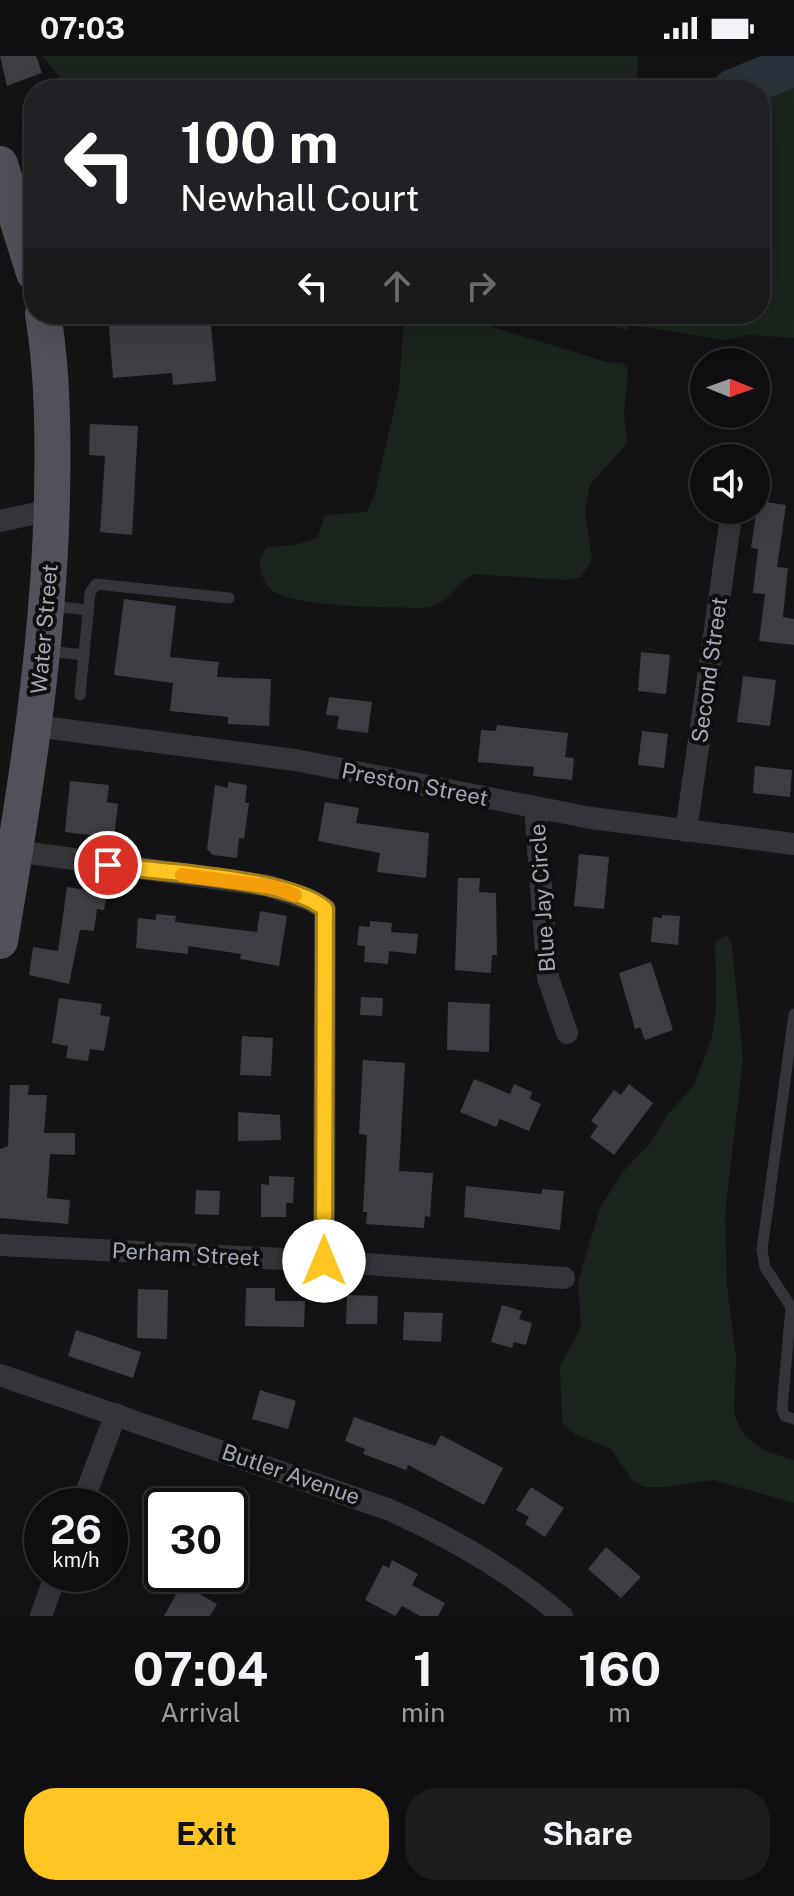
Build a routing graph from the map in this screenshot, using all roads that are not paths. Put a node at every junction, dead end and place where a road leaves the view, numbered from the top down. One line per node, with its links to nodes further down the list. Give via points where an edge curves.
1 (2, 175): 2 (main road)
2 (24, 237)
3 (44, 324): 4 (main road, Water Street, via 51,389)
4 (51, 510): 5 (street); 8 (main road, Water Street)
5 (0, 521)
6 (730, 524): 15 (street, Second Street)
7 (229, 598): 9 (lane, via 101,582 91,589)
8 (47, 606): 9 (lane); 10 (main road, Water Street)
9 (88, 610): 11 (lane)
10 (43, 651): 11 (lane); 13 (main road, Water Street)
11 (84, 655): 12 (lane)
12 (80, 695)
13 (35, 726): 14 (street, Preston Street, via 295,760); 17 (main road, Water Street)
14 (535, 808): 15 (street, Preston Street); 20 (street, Blue Jay Circle, via 548,978)
15 (686, 831): 16 (street, Preston Street)
16 (794, 844)
17 (15, 851): 18 (main road, Water Street); 22 (street, via 274,887 325,909)
18 (0, 941)
19 (794, 1014): 24 (lane, via 762,1250 765,1267)
20 (567, 1033)
21 (0, 1245): 22 (street, Perham Street)
22 (324, 1261): 23 (street, Perham Street)
23 (564, 1278)
24 (792, 1308): 27 (lane, via 782,1409)
25 (0, 1375): 26 (street, Butler Avenue)
26 (116, 1414): 28 (street); 31 (street, Butler Avenue, via 319,1483 431,1528 502,1570)
27 (794, 1419)
28 (88, 1488)
29 (50, 1592): 30 (street)
30 (41, 1616)
31 (562, 1616)

